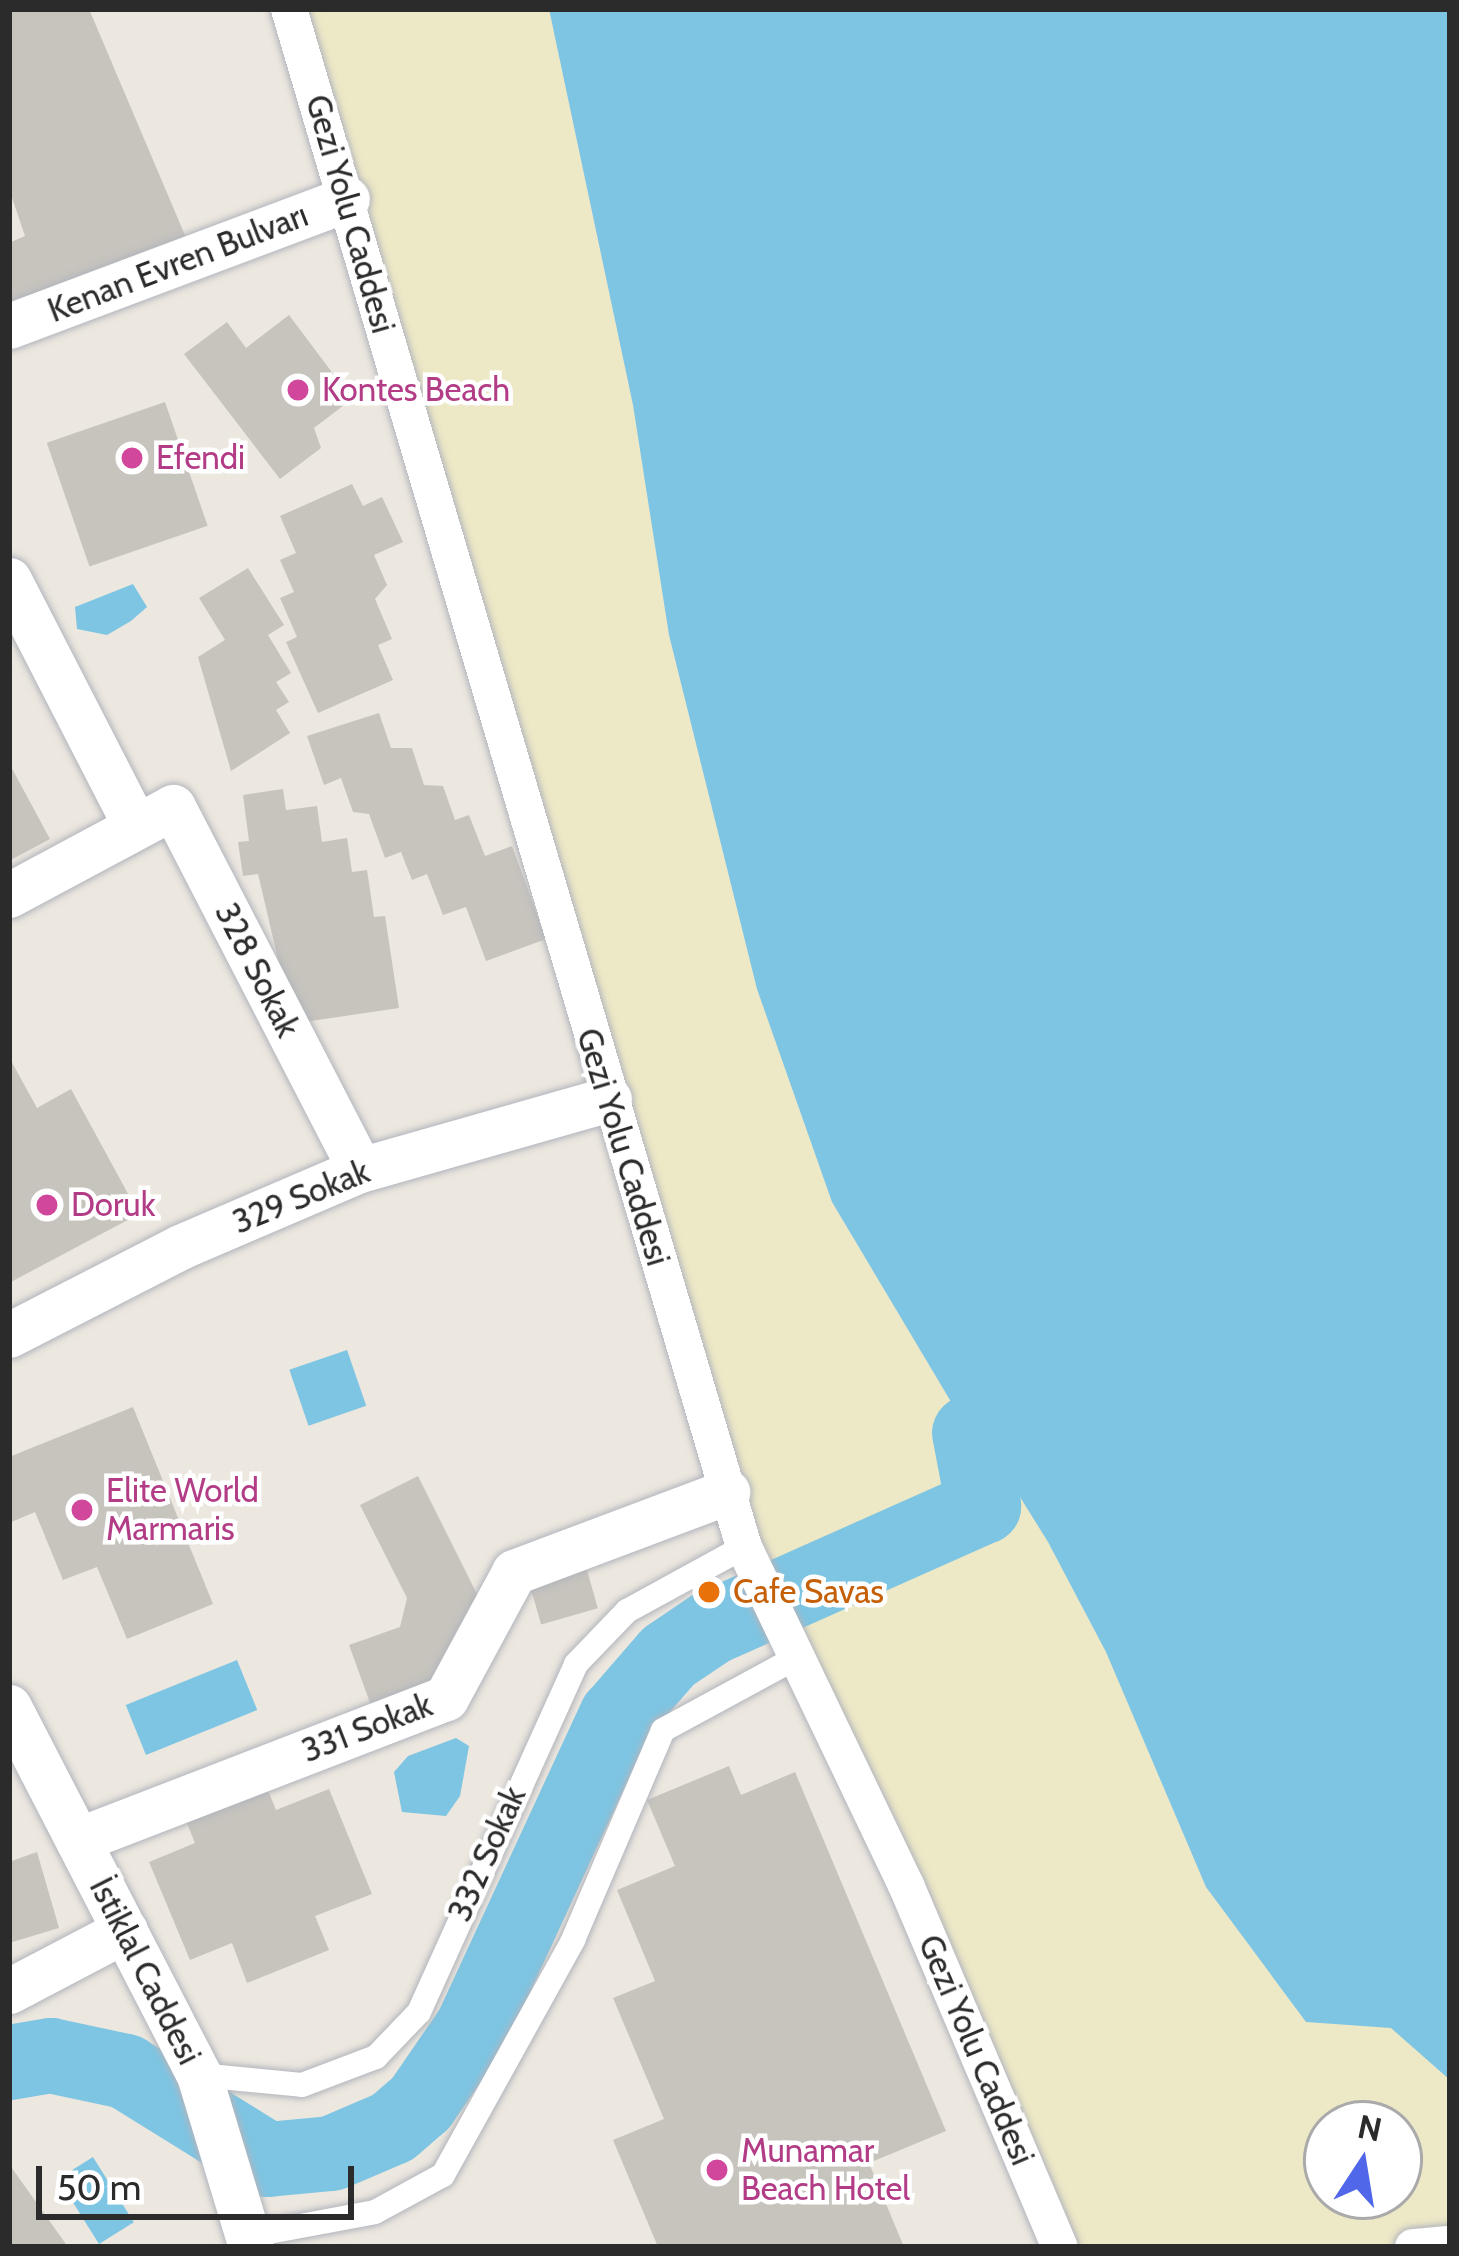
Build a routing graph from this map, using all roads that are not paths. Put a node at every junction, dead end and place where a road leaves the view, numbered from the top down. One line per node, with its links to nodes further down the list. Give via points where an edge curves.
1 (289, 9): 2 (street, Gezi Yolu Caddesi)
2 (347, 199): 3 (street, Kenan Evren Bulvarı); 7 (street, Gezi Yolu Caddesi)
3 (9, 326)
4 (9, 580): 5 (street)
5 (134, 825): 6 (street, 328 Sokak); 8 (street, 328 Sokak, via 173,807)
6 (9, 895)
7 (608, 1099): 8 (street, 329 Sokak); 10 (street, Gezi Yolu Caddesi)
8 (360, 1170): 9 (street, 329 Sokak, via 180,1247)
9 (9, 1335)
10 (727, 1492): 11 (street, Gezi Yolu Caddesi); 14 (street, 331 Sokak, via 514,1572 446,1698)
11 (751, 1559): 12 (street, Gezi Yolu Caddesi); 17 (lane, 332 Sokak, via 627,1612 576,1664 419,2012 376,2056 302,2085)
12 (789, 1649): 18 (lane, via 663,1730 573,1940 443,2175 375,2212); 20 (street, Gezi Yolu Caddesi, via 906,1885)
13 (9, 1708): 14 (street, İstiklal Caddesi)
14 (78, 1840): 15 (street, İstiklal Caddesi)
15 (125, 1930): 16 (street); 17 (street, İstiklal Caddesi)
16 (9, 1991)
17 (199, 2075): 18 (street, İstiklal Caddesi)
18 (249, 2241)
19 (1450, 2244): 21 (street)
20 (1060, 2247)
21 (1413, 2247)

